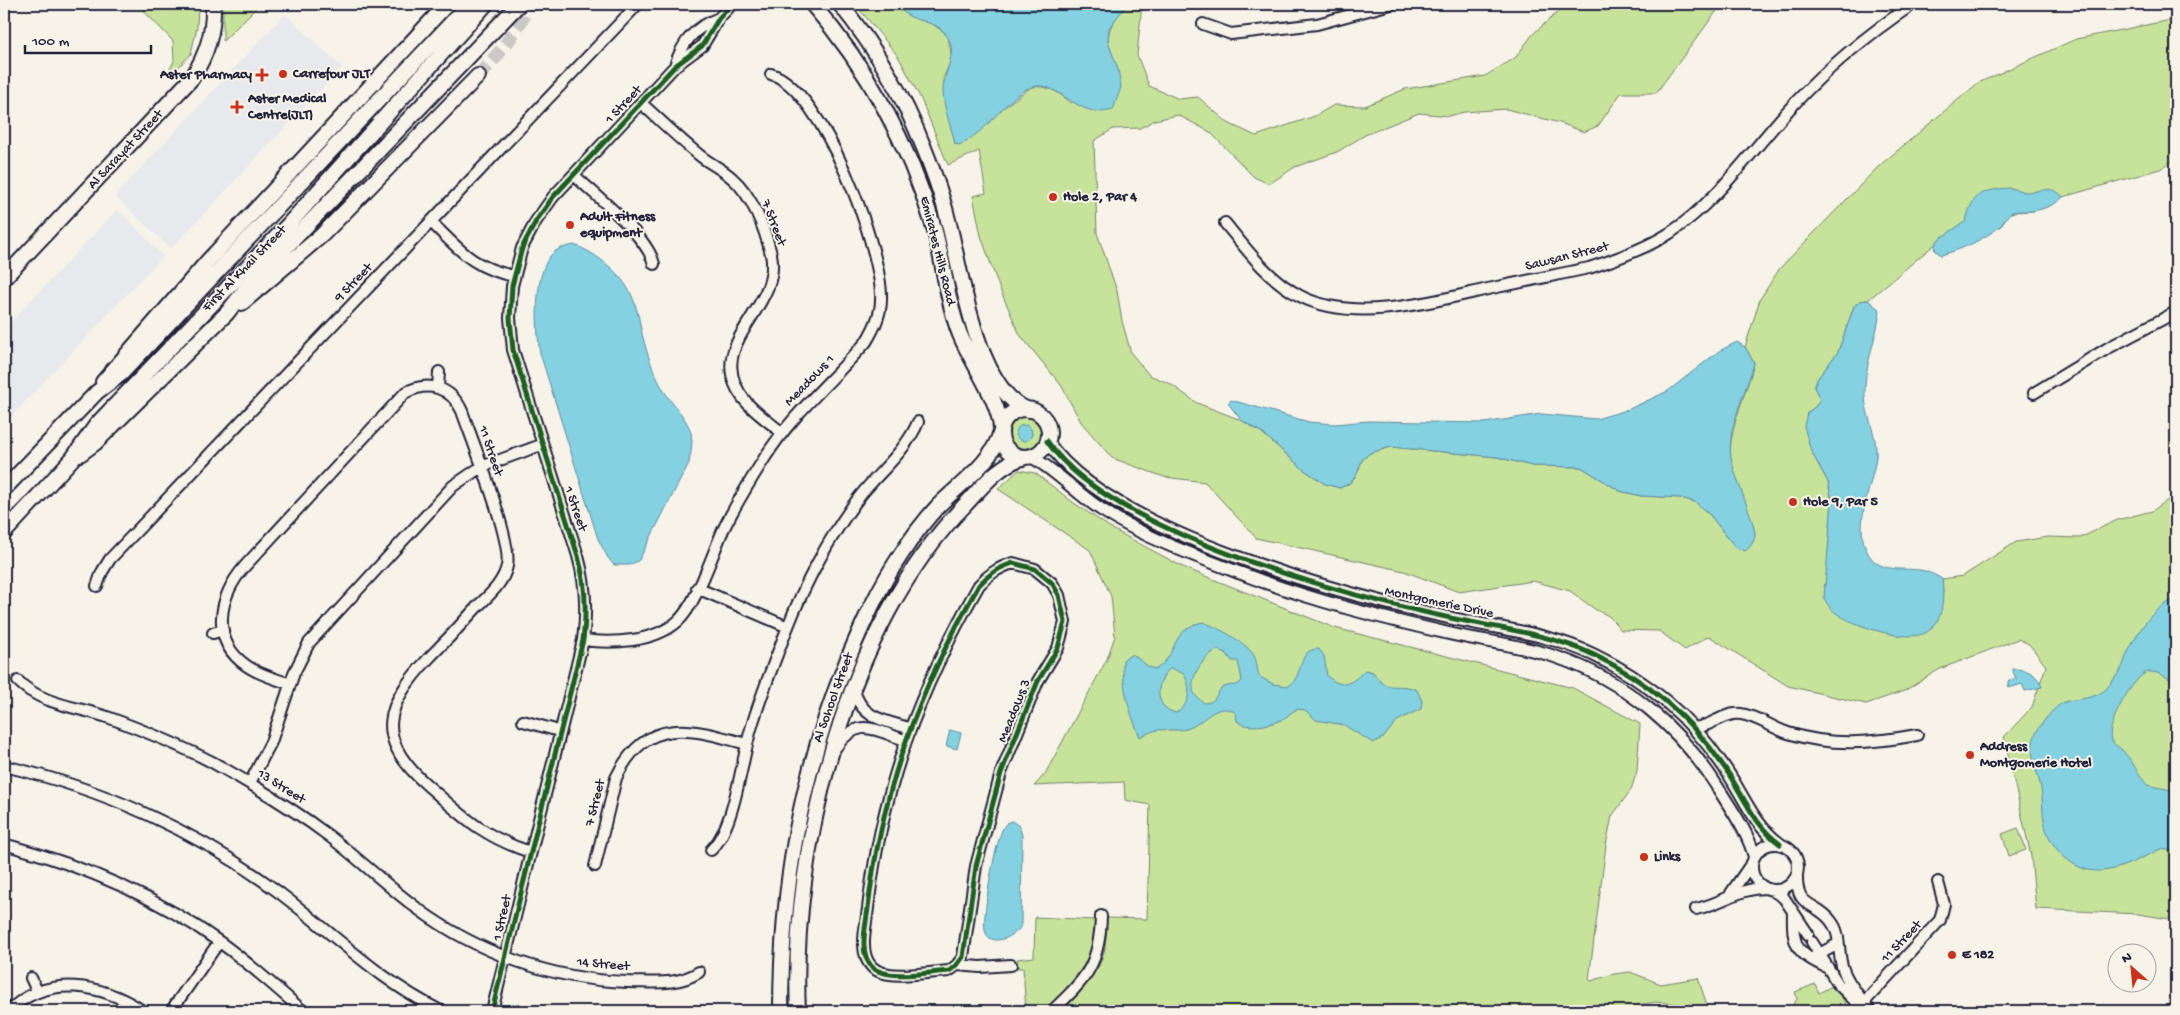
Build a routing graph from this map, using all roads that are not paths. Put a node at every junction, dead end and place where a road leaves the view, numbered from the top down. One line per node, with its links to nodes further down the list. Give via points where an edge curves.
1 (213, 4): 23 (main road, Al Sarayat Street, via 211,38 204,60 192,78)
2 (447, 4): 28 (main road, via 206,262)
3 (469, 4): 28 (main road, First Al Khail Street, via 121,374)
4 (486, 4): 37 (main road, First Al Khail Street, via 288,225 97,424)
5 (519, 4): 24 (main road)
6 (638, 4): 19 (street, 9 Street)
7 (732, 4): 12 (street)
8 (812, 4): 32 (main road, Emirates Hills Road, via 836,31 879,98 907,151 934,230 958,331 995,405)
9 (840, 4): 30 (main road, Emirates Hills Road, via 867,40 896,89 924,147 945,209 964,295 986,356 1008,397)
10 (1391, 4): 13 (street, via 1317,24 1230,34)
11 (1913, 4): 20 (street, Sawsan Street, via 1827,72 1693,215 1669,233 1617,259 1589,268 1409,306 1353,310 1326,306 1278,282)
12 (719, 18): 14 (street, via 702,46); 14 (street, via 690,36)
13 (1203, 24)
14 (675, 66): 17 (street, 1 Street)
15 (772, 74): 33 (street, Meadows 1, via 794,88 839,160 858,201 872,245 881,294 879,316 866,342)
16 (478, 76): 24 (main road, via 322,235 250,297)
17 (642, 103): 18 (street, 1 Street); 33 (street, 7 Street, via 699,156 731,176 754,209 769,246 772,273 764,300 739,335 733,370 740,393)
18 (574, 175): 21 (street, via 641,239); 22 (street, 1 Street, via 536,221 522,248)
19 (432, 223): 22 (street, via 476,264); 41 (street, 9 Street, via 110,559)
20 (1224, 223)
21 (654, 264)
22 (514, 276): 35 (street, 1 Street, via 510,318 513,350)
23 (4, 278)
24 (227, 312): 37 (main road, via 95,443)
25 (2176, 312): 29 (street, via 2108,348)
26 (439, 372): 27 (street)
27 (438, 387): 38 (street, 11 Street, via 458,403); 46 (street, via 412,389 399,399 245,566 226,594 218,632 241,662 257,672)
28 (97, 392): 39 (main road, First Al Khail Street)
29 (2034, 394)
30 (1029, 410): 32 (main road, via 1011,413); 34 (main road, via 1045,421)
31 (918, 422): 43 (street, via 907,442 860,496 836,530)
32 (1001, 430): 36 (main road, via 1007,449); 85 (main road, Al Sohool Street, via 991,454 937,508 901,554 865,618 838,684 815,750 796,830 787,888)
33 (782, 433): 42 (street, Meadows 1, via 734,510)
34 (1047, 441): 36 (main road, via 1040,451); 53 (street, Montgomerie Drive, via 1058,457 1088,482 1149,519 1254,562 1371,599 1569,645 1623,671 1652,690)
35 (541, 445): 38 (street); 44 (street, 1 Street, via 581,568 586,603)
36 (1027, 456): 47 (main road, Al Sohool Street, via 999,470 948,521 929,546 895,599); 66 (street, Montgomerie Drive, via 1121,522 1223,566 1366,614 1556,657 1615,684 1659,716 1700,760 1745,831)
37 (73, 458): 40 (main road, First Al Khail Street)
38 (481, 467): 46 (street, via 453,486 320,630 303,653); 65 (street, 11 Street, via 506,542 508,558 505,573 497,587 405,684 392,712 388,740 410,770 473,825 500,842)
39 (4, 489)
40 (4, 533)
41 (97, 586)
42 (697, 588): 43 (street); 44 (street, Meadows 1, via 684,614 663,631 620,642)
43 (788, 627): 57 (street)
44 (583, 640): 54 (street, 1 Street)
45 (18, 681): 61 (street, 13 Street, via 35,695 145,731)
46 (290, 684): 61 (street, via 271,742)
47 (854, 689): 48 (street, via 858,703); 59 (main road, Al Sohool Street)
48 (870, 715): 51 (street); 52 (street)
49 (1717, 720): 53 (street); 55 (street, via 1743,714 1804,738 1842,743 1879,742); 58 (street, via 1711,729)
50 (523, 721): 54 (street)
51 (866, 727): 56 (street); 59 (street, via 847,733)
52 (909, 728): 56 (street, Meadows 3); 81 (street, Meadows 3, via 945,647 979,585 988,575 1013,563 1044,575 1064,608 1063,635 1038,681 1001,773 981,842 964,952)
53 (1694, 728): 58 (street, Montgomerie Drive)
54 (559, 731): 65 (street, 1 Street)
55 (1917, 735)
56 (905, 740): 81 (street, Meadows 3, via 874,864 865,953 877,971 892,974 950,971)
57 (746, 744): 64 (street, via 726,829); 67 (street, 7 Street, via 687,729 661,734 638,746 621,766 616,778)
58 (1709, 746): 63 (street, Montgomerie Drive, via 1758,824)
59 (832, 753): 96 (main road, Al Sohool Street, via 803,893)
60 (4, 766): 92 (street, via 106,797 198,842 275,890 381,976)
61 (250, 783): 78 (street, 13 Street, via 321,830 438,923)
62 (4, 844): 75 (street, via 110,880)
63 (1780, 844): 66 (street, via 1766,845); 68 (street, via 1788,847 1796,857)
64 (711, 850)
65 (530, 852): 78 (street, 1 Street)
66 (1753, 859): 70 (street, via 1754,878); 71 (street, via 1741,882)
67 (595, 866)
68 (1797, 875): 70 (street, via 1787,887); 76 (street, via 1796,884 1803,900 1831,921)
69 (1938, 882): 87 (street, 11 Street, via 1944,904 1940,920)
70 (1768, 889): 71 (street, via 1745,890); 73 (street, via 1784,898)
71 (1727, 897): 72 (street)
72 (1696, 910)
73 (1793, 911): 77 (street); 79 (street, via 1794,943)
74 (1101, 916): 97 (street, via 1100,946 1094,963)
75 (219, 942): 90 (street); 91 (street)
76 (1838, 944): 77 (street); 87 (street, via 1846,977)
77 (1820, 954): 79 (street); 82 (street)
78 (506, 956): 83 (street, 14 Street, via 556,973 609,981 674,982); 93 (street, 1 Street)
79 (1809, 959): 82 (street)
80 (1011, 965): 81 (street)
81 (958, 966)
82 (1828, 968): 87 (street)
83 (699, 972)
84 (31, 978): 86 (street)
85 (781, 980): 94 (main road, Al Sohool Street); 95 (main road)
86 (37, 991): 88 (street); 89 (street, via 68,986 98,989)
87 (1863, 1009)
88 (9, 1011)
89 (143, 1011)
90 (171, 1011)
91 (303, 1011)
92 (441, 1011)
93 (492, 1011)
94 (781, 1011)
95 (786, 1011)
96 (798, 1011)
97 (1052, 1011)

